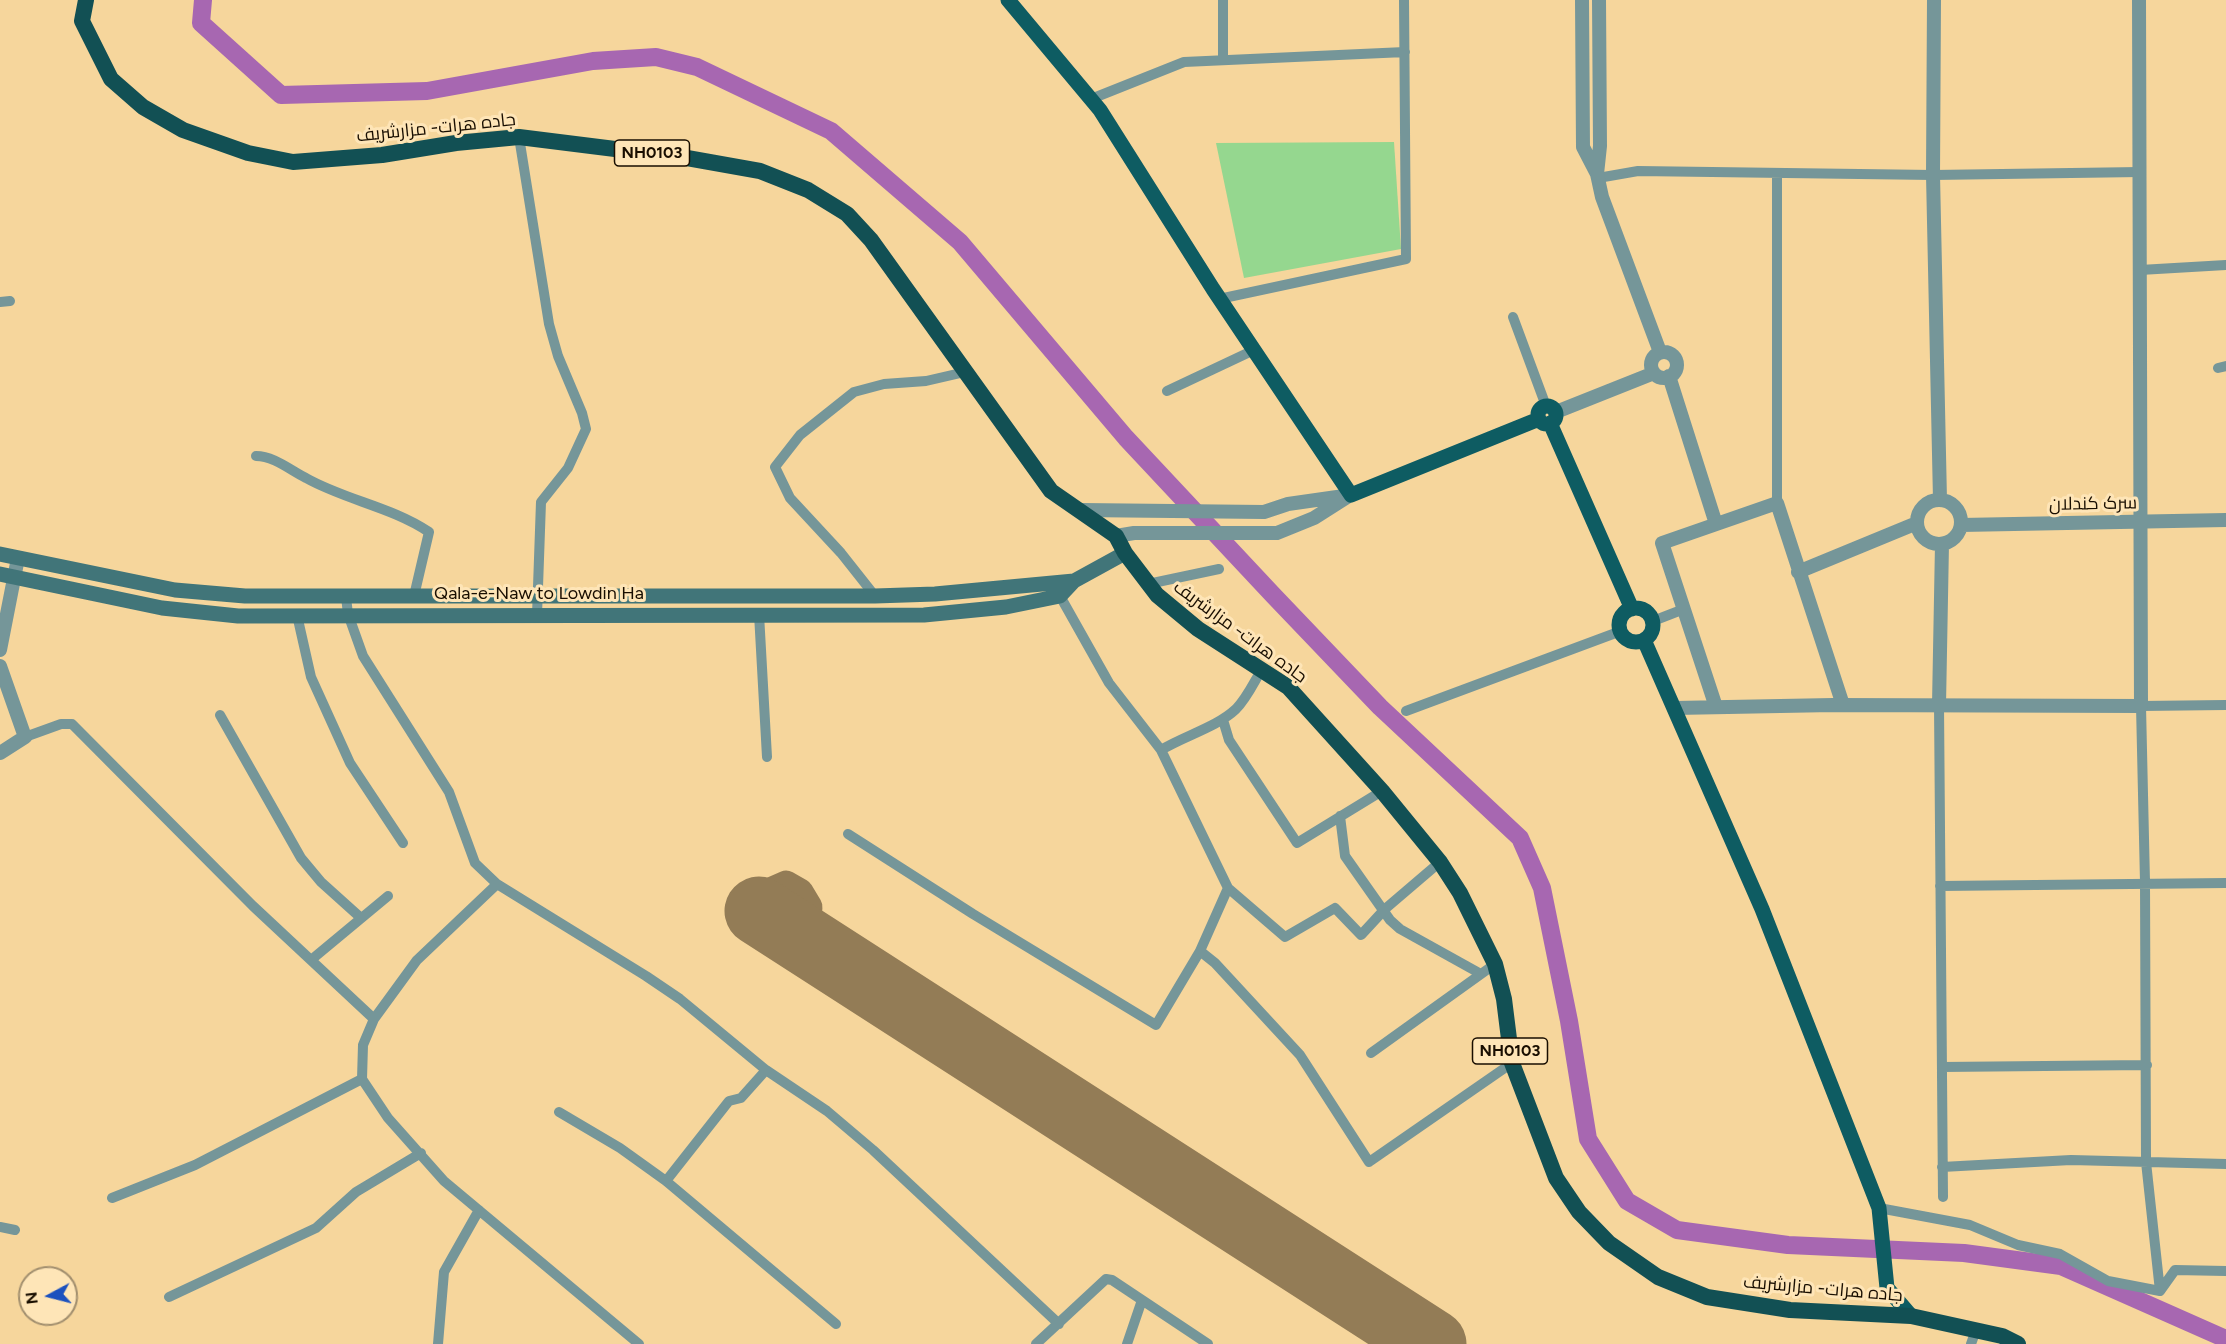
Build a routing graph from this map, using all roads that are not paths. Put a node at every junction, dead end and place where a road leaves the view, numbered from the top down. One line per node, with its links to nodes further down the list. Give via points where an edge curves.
1 (86, 0): 14 (highway, جاده هرات- مزارشریف / NH0103, via 82,21 111,79 143,106 183,130 248,153 293,162)
2 (1008, 0): 13 (main road)
3 (1223, 0): 12 (street)
4 (1404, 0): 11 (street)
5 (1582, 0): 9 (street)
6 (1599, 0): 10 (street)
7 (1934, 0): 17 (street)
8 (2139, 0): 15 (street)
9 (1582, 47): 10 (street); 18 (street, via 1582,147)
10 (1599, 47): 18 (street)
11 (1405, 52): 12 (street); 21 (street, via 1406,259)
12 (1223, 60): 13 (street, via 1185,62)
13 (1091, 99): 21 (main road)
14 (519, 137): 25 (highway, جاده هرات- مزارشریف / NH0103, via 760,171 808,190 847,214 871,240); 50 (street, via 549,324 586,429 568,468 541,502)
15 (2140, 172): 17 (street); 20 (street)
16 (1777, 174): 17 (street); 18 (street, via 1638,171); 33 (street)
17 (1933, 175): 32 (street)
18 (1597, 176): 24 (street)
19 (2226, 266): 20 (street)
20 (2140, 270): 36 (street)
21 (1219, 298): 23 (main road)
22 (1512, 317): 29 (street)
23 (1254, 350): 28 (street); 31 (main road)
24 (1660, 352): 26 (street, via 1651,363); 27 (street, via 1672,355 1677,362)
25 (965, 372): 34 (highway, جاده هرات- مزارشریف / NH0103, via 1051,491); 51 (street, via 854,392 800,435 775,467 790,498)
26 (1654, 373): 27 (street); 29 (street)
27 (1669, 376): 38 (street)
28 (1167, 391)
29 (1548, 415): 31 (main road); 56 (main road)
30 (256, 456): 54 (street, via 269,458 314,483 429,532)
31 (1351, 495): 34 (street, via 1288,504 1264,512); 40 (street, via 1314,518 1277,533)
32 (1940, 500): 37 (street, via 1927,504); 39 (street, via 1948,501 1959,511)
33 (1778, 503): 38 (street); 46 (street)
34 (1081, 510): 40 (highway, جاده هرات- مزارشریف / NH0103)
35 (2226, 520): 36 (street, سرک کندلان)
36 (2140, 521): 39 (street, سرک کندلان); 72 (street)
37 (1917, 523): 41 (street, via 1922,537); 46 (street)
38 (1716, 524): 57 (street, via 1662,543)
39 (1961, 525): 41 (street, via 1955,538)
40 (1116, 536): 42 (highway, جاده هرات- مزارشریف / NH0103)
41 (1942, 544): 70 (street)
42 (1125, 553): 48 (main road, Qala-e-Naw to Lowdin Ha); 49 (highway, جاده هرات- مزارشریف / NH0103)
43 (0, 554): 44 (main road, Qala-e-Naw to Lowdin Ha)
44 (18, 558): 47 (street); 53 (main road, Qala-e-Naw to Lowdin Ha, via 175,590 245,596)
45 (1219, 569): 49 (street)
46 (1798, 572): 69 (street)
47 (7, 575): 60 (main road, Qala-e-Naw to Lowdin Ha, via 162,608 238,616); 66 (street)
48 (1074, 580): 51 (main road, Qala-e-Naw to Lowdin Ha); 52 (main road, Qala-e-Naw to Lowdin Ha)
49 (1148, 584): 68 (highway, جاده هرات- مزارشریف / NH0103, via 1198,629)
50 (538, 596): 54 (main road, Qala-e-Naw to Lowdin Ha); 55 (main road, Qala-e-Naw to Lowdin Ha); 62 (street)
51 (875, 596): 55 (main road, Qala-e-Naw to Lowdin Ha)
52 (1060, 596): 59 (main road, Qala-e-Naw to Lowdin Ha, via 1006,607 924,615); 79 (street, via 1109,684)
53 (346, 597): 54 (main road, Qala-e-Naw to Lowdin Ha); 61 (street)
54 (414, 597)
55 (809, 597): 59 (main road)
56 (1632, 609): 63 (main road, via 1642,610); 64 (main road, via 1621,619)
57 (1684, 609): 63 (street); 73 (street)
58 (759, 614): 59 (main road, Qala-e-Naw to Lowdin Ha); 62 (main road, Qala-e-Naw to Lowdin Ha); 81 (street)
59 (808, 614)
60 (297, 615): 61 (main road, Qala-e-Naw to Lowdin Ha); 85 (street, via 311,677 350,763)
61 (348, 615): 62 (main road, Qala-e-Naw to Lowdin Ha); 89 (street, via 363,656 449,792 475,863)
62 (537, 615)
63 (1653, 621): 65 (main road, via 1652,632)
64 (1621, 631): 65 (main road, via 1633,641); 75 (street)
65 (1644, 640): 74 (main road)
66 (0, 650)
67 (0, 666): 78 (street)
68 (1262, 669): 77 (street, via 1238,707); 82 (highway, جاده هرات- مزارشریف / NH0103, via 1288,687)
69 (1843, 705): 70 (street); 73 (street)
70 (1939, 705): 72 (street); 90 (street)
71 (2226, 705): 72 (street)
72 (2141, 706): 87 (street)
73 (1716, 707): 74 (street)
74 (1675, 708): 114 (main road, via 1762,909)
75 (1406, 711)
76 (220, 715): 94 (street, via 301,858)
77 (1222, 720): 79 (street); 83 (street, via 1229,740 1294,840 1302,842)
78 (25, 737): 80 (street); 96 (street, via 72,724)
79 (1161, 750): 91 (street)
80 (0, 753)
81 (767, 757)
82 (1382, 791): 83 (street); 86 (highway, جاده هرات- مزارشریف / NH0103)
83 (1340, 816): 93 (street, via 1345,856)
84 (848, 834): 95 (street, via 1156,1026)
85 (403, 843)
86 (1440, 862): 93 (street); 97 (highway, جاده هرات- مزارشریف / NH0103, via 1460,892)
87 (2145, 882): 88 (street); 90 (street); 102 (street)
88 (2226, 883)
89 (497, 884): 99 (street, via 417,960); 104 (street, via 680,999)
90 (1940, 886): 103 (street)
91 (1228, 888): 93 (street, via 1285,938 1335,908 1360,935); 95 (street)
92 (388, 896): 94 (street)
93 (1384, 909): 98 (street, via 1400,929)
94 (361, 918): 96 (street)
95 (1200, 951): 101 (street, via 1300,1055 1369,1162)
96 (311, 960): 99 (street)
97 (1495, 964): 98 (street); 101 (highway, جاده هرات- مزارشریف / NH0103)
98 (1481, 974): 100 (street)
99 (374, 1019): 105 (street, via 363,1045)
100 (1371, 1053)
101 (1512, 1063): 122 (highway, جاده هرات- مزارشریف / NH0103, via 1556,1178 1578,1212 1609,1244 1658,1277 1707,1297 1790,1310)
102 (2147, 1065): 103 (street); 108 (street)
103 (1942, 1067): 110 (street)
104 (766, 1070): 111 (street, via 741,1098 729,1101); 124 (street, via 827,1111 873,1150)
105 (362, 1079): 107 (street, via 388,1118); 113 (street, via 195,1165)
106 (559, 1112): 111 (street)
107 (421, 1154): 115 (street, via 444,1181); 120 (street, via 356,1192 316,1228)
108 (2146, 1162): 109 (street); 110 (street, via 2071,1160); 119 (street)
109 (2226, 1164)
110 (1942, 1167): 112 (street)
111 (666, 1181): 123 (street)
112 (1942, 1197)
113 (112, 1198)
114 (1879, 1208): 119 (street, via 1970,1225 2018,1245 2060,1254 2108,1281); 122 (main road, via 1887,1288)
115 (479, 1210): 126 (street, via 444,1272); 127 (street)
116 (0, 1227): 117 (street)
117 (15, 1230)
118 (2226, 1271): 119 (street, via 2175,1270)
119 (2160, 1291)
120 (170, 1298)
121 (1142, 1300): 124 (street, via 1106,1279); 129 (street); 130 (street)
122 (1911, 1316): 125 (highway, جاده هرات- مزارشریف / NH0103)
123 (836, 1324)
124 (1059, 1324): 128 (street)
125 (1974, 1337): 131 (highway, جاده هرات- مزارشریف / NH0103, via 2002,1336)
126 (438, 1344)
127 (639, 1344)
128 (1036, 1344)
129 (1127, 1344)
130 (1208, 1344)
131 (2018, 1344)

